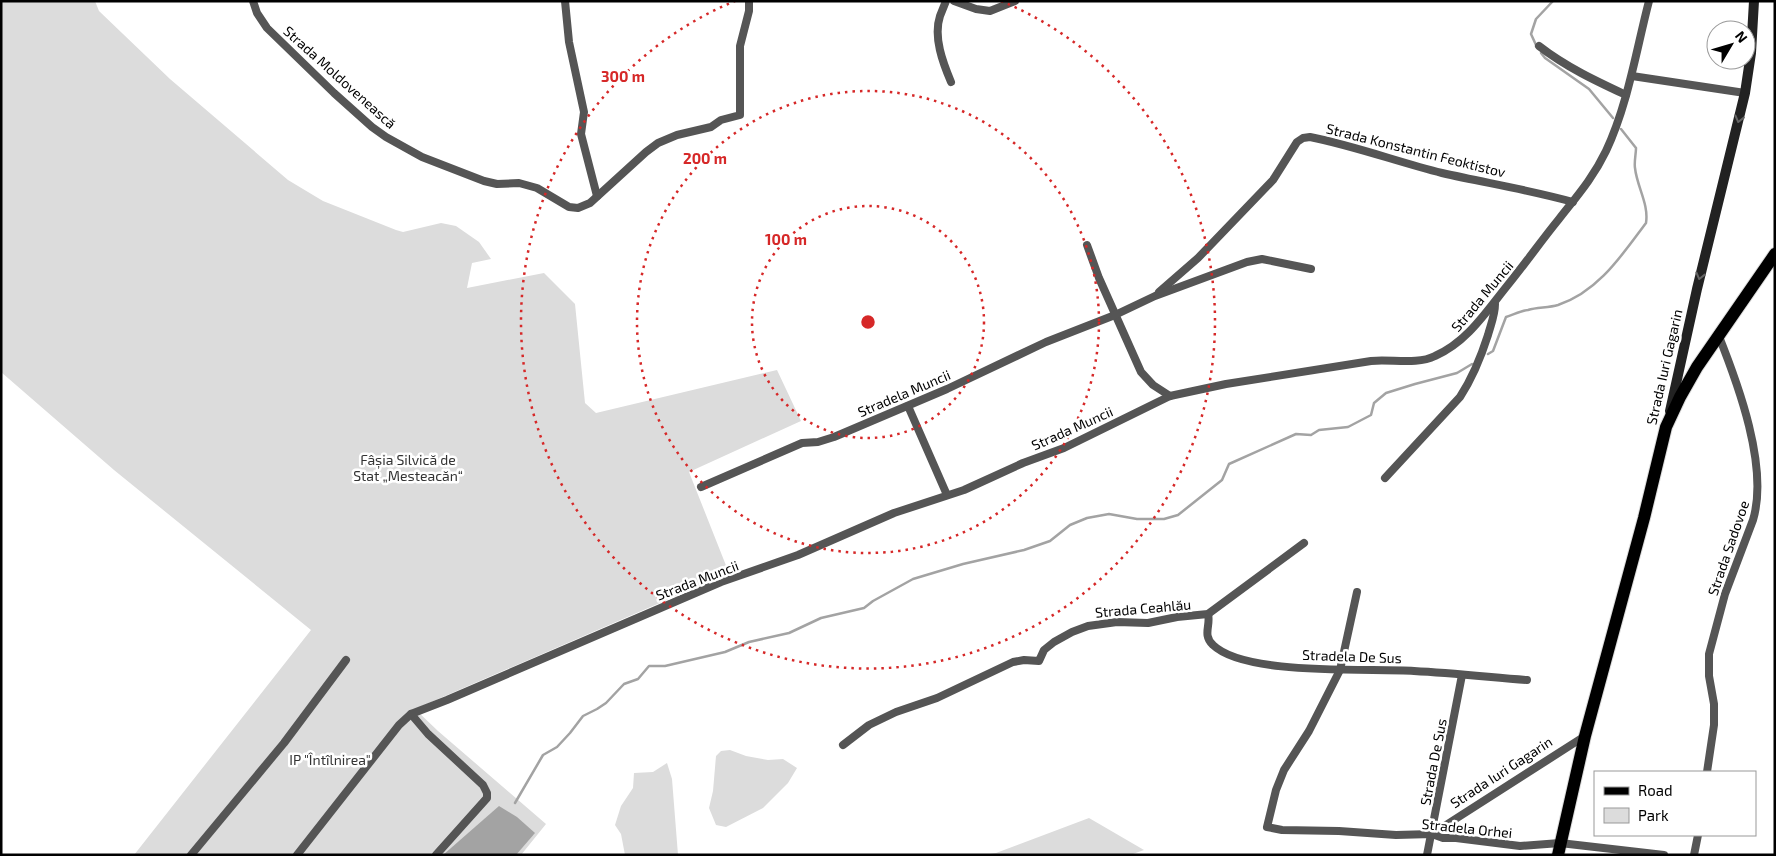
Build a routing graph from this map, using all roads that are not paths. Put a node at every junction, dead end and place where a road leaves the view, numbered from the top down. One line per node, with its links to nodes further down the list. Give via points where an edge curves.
1 (253, 1): 14 (street, Strada Moldovenească, via 259,17 275,35 372,127 402,147 422,158 491,183 519,183 537,188 569,207 578,208)
2 (565, 1): 14 (street, via 569,42 584,112 581,134)
3 (749, 1): 14 (street, Strada Moldovenească, via 740,46 740,115 658,143)
4 (946, 1): 11 (street, via 940,16 938,36)
5 (954, 1): 6 (street, via 990,11)
6 (1015, 1)
7 (1649, 1): 10 (street, Strada Muncii)
8 (1754, 1): 12 (street, Strada Iuri Gagarin, via 1752,53)
9 (1539, 46): 13 (street, via 1595,81)
10 (1632, 76): 12 (street); 13 (street, Strada Muncii)
11 (951, 82)
12 (1745, 93): 25 (street, Strada Iuri Gagarin, one-way to 25)
13 (1626, 95): 15 (street, Strada Muncii, via 1606,149 1589,182)
14 (597, 196)
15 (1573, 202): 19 (street, Strada Konstantin Feoktistov, via 1442,173 1310,137 1294,145 1273,180 1203,253); 20 (street, Strada Muncii)
16 (1087, 245): 21 (street)
17 (1775, 254): 22 (main road)
18 (1311, 269): 19 (street, Stradela Muncii, via 1272,260 1256,260)
19 (1155, 296): 21 (street, Stradela Muncii)
20 (1495, 304): 23 (street, Strada Muncii, via 1460,341 1420,362 1389,359 1362,362); 26 (street, via 1493,321 1468,385)
21 (1115, 315): 23 (street, via 1141,372); 24 (street, Stradela Muncii, via 1046,342)
22 (1718, 334): 25 (main road); 39 (street, Strada Sadovoe, via 1738,385 1756,458 1759,491 1754,520 1726,594 1710,654 1714,725)
23 (1170, 396): 28 (street, Strada Muncii, via 1064,448)
24 (908, 406): 27 (street, Stradela Muncii, via 834,437 791,447); 28 (street)
25 (1666, 427): 37 (main road, Strada Iuri Gagarin)
26 (1385, 478)
27 (701, 486)
28 (947, 495): 36 (street, Strada Muncii, via 721,582)
29 (1304, 543): 31 (street, Strada Ceahlău)
30 (1357, 592): 33 (street)
31 (1208, 614): 33 (street, Stradela De Sus, via 1208,639 1218,649 1252,662); 38 (street, Strada Ceahlău, via 1081,628 1054,642 1044,650 1039,660 1013,662 937,698 896,712 870,725)
32 (346, 660): 43 (street)
33 (1340, 670): 34 (street, Stradela De Sus, via 1405,670); 40 (street, Stradela Orhei, via 1310,732 1284,770 1267,827 1396,835)
34 (1462, 675): 35 (street, Stradela De Sus); 40 (street, Strada De Sus)
35 (1527, 680)
36 (411, 714): 44 (street); 45 (street, via 483,785 487,793 487,798)
37 (1586, 736): 40 (street, Strada Iuri Gagarin); 42 (main road, Strada Iuri Gagarin)
38 (843, 745)
39 (1707, 771)
40 (1432, 834): 42 (street, Stradela Orhei, via 1443,838); 46 (street, Strada De Sus)
41 (1698, 836): 48 (street)
42 (1559, 849): 47 (street, Stradela Orhei)
43 (191, 855)
44 (297, 855)
45 (436, 855)
46 (1426, 855)
47 (1664, 855)
48 (1694, 855)

